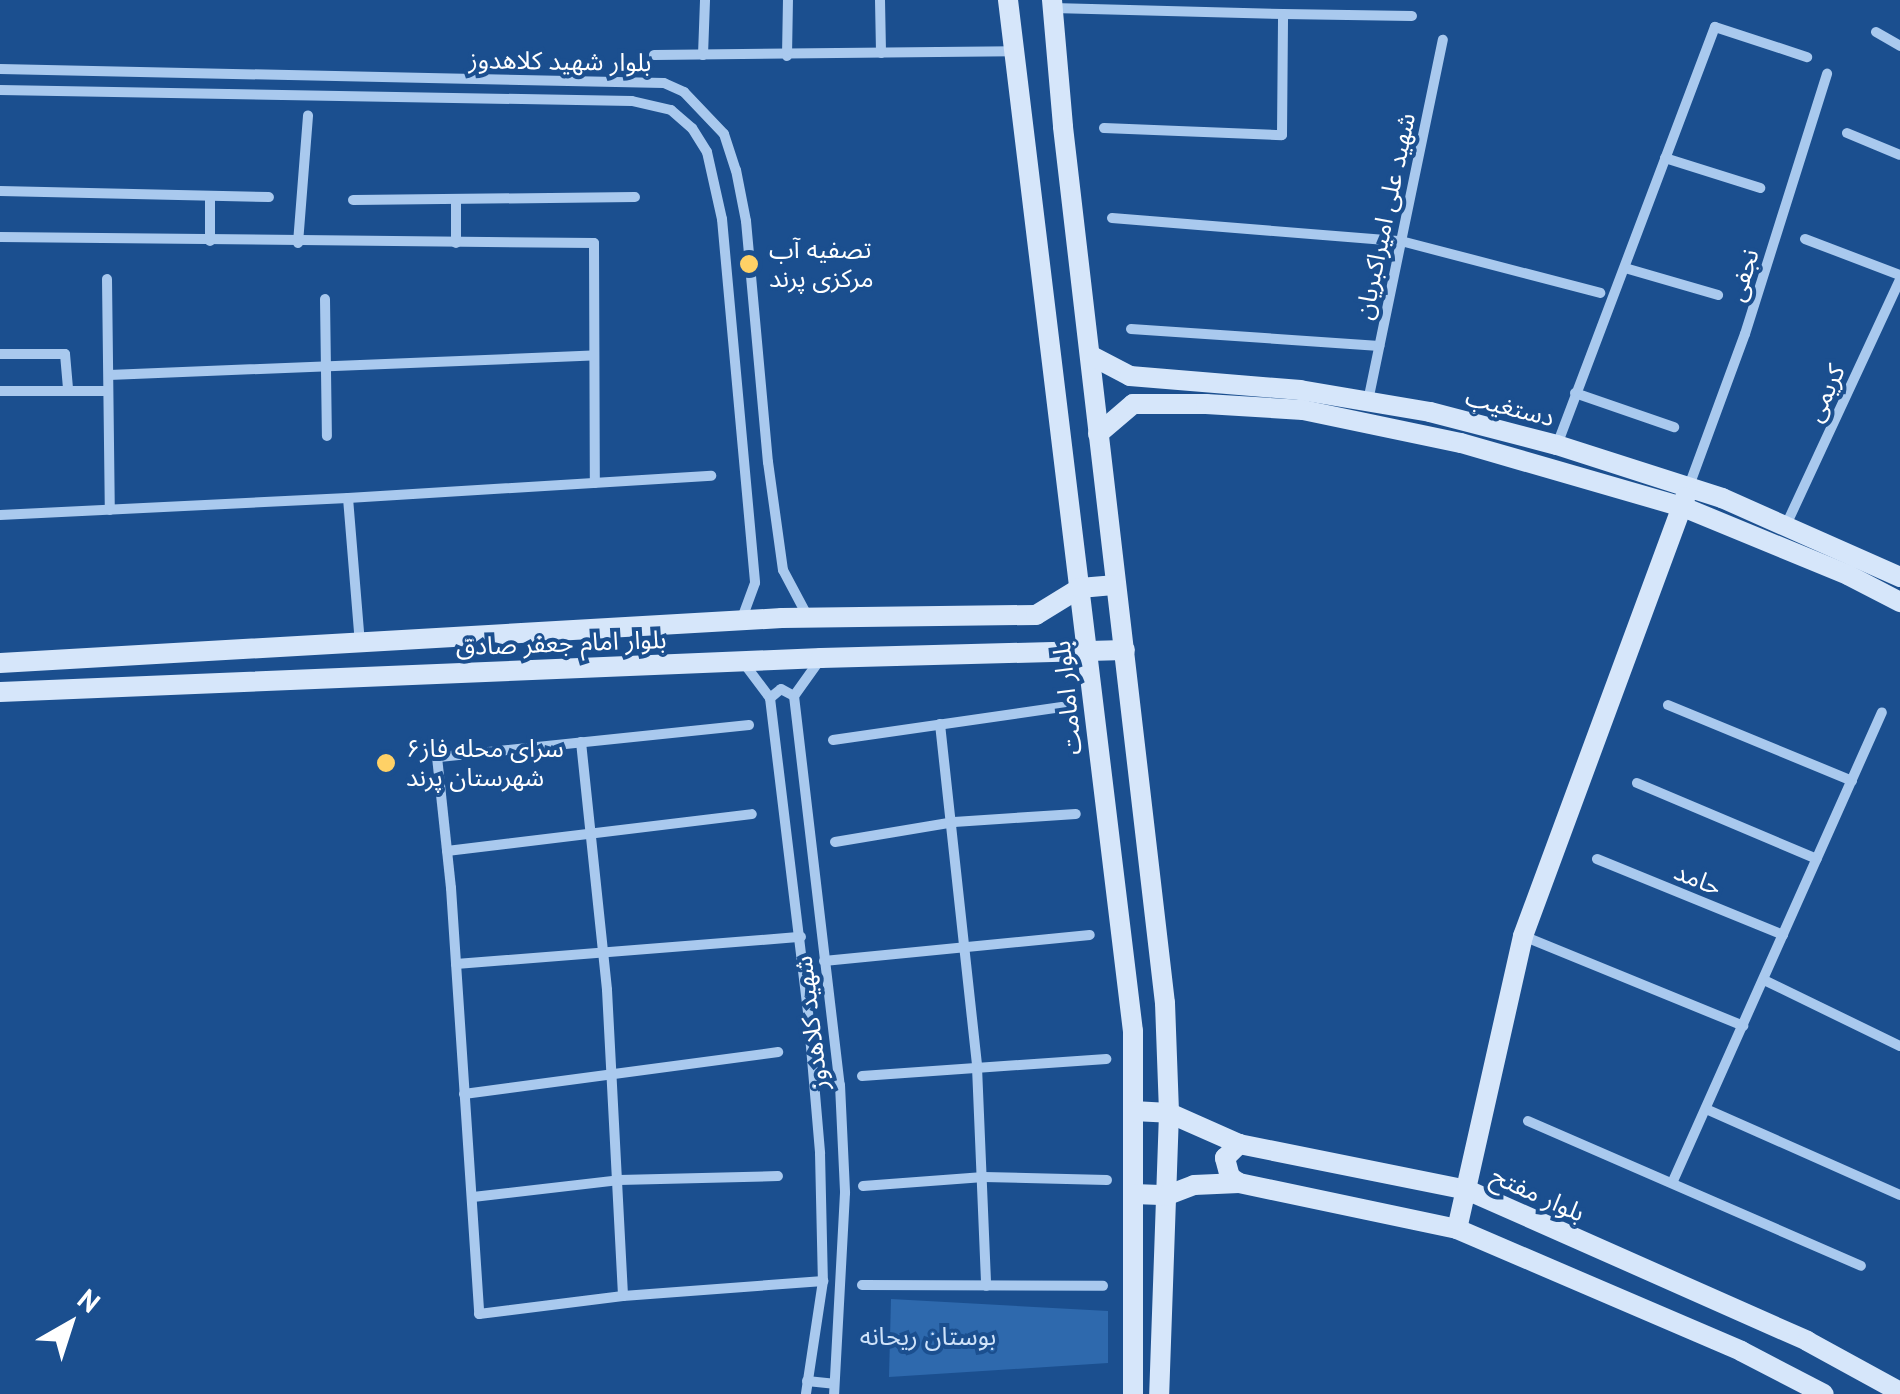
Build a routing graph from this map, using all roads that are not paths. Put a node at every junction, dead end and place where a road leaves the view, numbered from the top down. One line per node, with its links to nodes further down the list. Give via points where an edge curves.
1 (704, 0): 14 (street)
2 (788, 0): 15 (street)
3 (880, 0): 12 (street)
4 (1008, 0): 11 (street, بلوار امامت)
5 (1053, 4): 6 (street); 48 (street)
6 (1283, 14): 7 (street); 21 (street, via 1282,135)
7 (1412, 16)
8 (1876, 32): 10 (street)
9 (1442, 40): 36 (street, شهید علی امیراکبریان)
10 (1900, 46)
11 (1014, 51): 12 (street); 73 (street, بلوار امامت)
12 (881, 52): 15 (street)
13 (654, 55): 14 (street)
14 (703, 55): 15 (street)
15 (787, 55)
16 (1807, 58): 24 (street, via 1715,27)
17 (0, 69): 76 (street, بلوار شهید کلاهدوز, via 664,83 684,92 724,134 736,170 783,570)
18 (1827, 74): 65 (street, نجفی, via 1745,334)
19 (0, 90): 77 (street, بلوار شهید کلاهدوز, via 632,101 671,110 707,152 722,219 755,583)
20 (308, 115): 38 (street)
21 (1104, 128)
22 (1847, 133): 23 (street)
23 (1900, 155)
24 (1664, 158): 25 (street); 39 (street)
25 (1760, 188)
26 (0, 191): 27 (street)
27 (210, 196): 28 (street); 35 (street)
28 (269, 197)
29 (635, 197): 31 (street)
30 (353, 200): 31 (street)
31 (456, 201): 37 (street)
32 (1112, 218): 36 (street)
33 (0, 237): 35 (street)
34 (1805, 239): 40 (street)
35 (210, 241): 38 (street)
36 (1401, 242): 42 (street); 46 (street, شهید علی امیراکبریان)
37 (456, 243): 38 (street); 49 (street, via 594,243)
38 (298, 244)
39 (1625, 268): 43 (street); 56 (street)
40 (1900, 278): 70 (street, کریمی)
41 (107, 280): 51 (street)
42 (1600, 293)
43 (1718, 295)
44 (324, 299): 50 (street)
45 (1131, 330): 46 (street)
46 (1379, 346): 57 (street, شهید علی امیراکبریان)
47 (0, 354): 54 (street, via 65,354)
48 (1090, 355): 52 (street, دستغیب); 60 (street)
49 (592, 356): 50 (street); 64 (street)
50 (326, 366): 51 (street); 61 (street)
51 (109, 375): 55 (street)
52 (1130, 376): 57 (street, دستغیب); 58 (street, via 1121,389)
53 (0, 391): 54 (street)
54 (68, 391): 55 (street)
55 (108, 392): 68 (street)
56 (1575, 393): 59 (street); 62 (street)
57 (1368, 402): 62 (street, دستغیب)
58 (1133, 404): 60 (street); 67 (street, دستغیب, via 1303,410 1534,461)
59 (1674, 427)
60 (1098, 434): 72 (street)
61 (327, 436)
62 (1557, 445): 65 (street, دستغیب)
63 (711, 476): 64 (street)
64 (595, 483): 66 (street)
65 (1688, 486): 67 (street); 70 (street, دستغیب)
66 (348, 498): 68 (street); 78 (street)
67 (1683, 507): 74 (street, دستغیب); 108 (street)
68 (110, 510): 69 (street)
69 (0, 515)
70 (1786, 523): 71 (street, دستغیب)
71 (1900, 577)
72 (1116, 585): 73 (street); 80 (street)
73 (1080, 588): 75 (street); 81 (street, بلوار امامت)
74 (1900, 602)
75 (1036, 615): 76 (street, بلوار امام جعفر صادق); 79 (street, via 1050,634)
76 (809, 618): 77 (street, بلوار امام جعفر صادق)
77 (742, 621): 78 (street, بلوار امام جعفر صادق)
78 (360, 645): 84 (street, بلوار امام جعفر صادق)
79 (1038, 650): 81 (street, بلوار امام جعفر صادق); 82 (street, بلوار امام جعفر صادق)
80 (1125, 650): 81 (street, بلوار امام جعفر صادق); 126 (street, via 1166,1003)
81 (1088, 654): 125 (street, بلوار امامت, via 1133,1030)
82 (821, 658): 83 (street, بلوار امام جعفر صادق); 86 (street)
83 (742, 661): 85 (street, بلوار امام جعفر صادق); 87 (street, شهید کلاهدوز)
84 (0, 662)
85 (0, 692)
86 (794, 696): 87 (street, via 781,688); 100 (street, شهید کلاهدوز)
87 (770, 698): 101 (street, شهید کلاهدوز)
88 (1668, 705): 95 (street)
89 (1062, 707): 91 (street)
90 (1882, 712): 95 (street)
91 (940, 724): 93 (street); 99 (street)
92 (748, 725): 94 (street)
93 (833, 740)
94 (581, 742): 102 (street); 104 (street, via 436,758)
95 (1852, 781): 106 (street)
96 (1637, 783): 106 (street)
97 (752, 814): 102 (street)
98 (1076, 814): 99 (street)
99 (954, 822): 103 (street); 111 (street)
100 (807, 829): 101 (street); 113 (street, شهید کلاهدوز)
101 (787, 832): 110 (street, شهید کلاهدوز)
102 (590, 834): 104 (street); 112 (street)
103 (835, 842)
104 (447, 851): 114 (street)
105 (1597, 859): 109 (street, حامد)
106 (1817, 859): 109 (street)
107 (1090, 934): 111 (street)
108 (1523, 936): 116 (street); 136 (street)
109 (1784, 936): 115 (street)
110 (801, 937): 112 (street); 143 (street, شهید کلاهدوز, via 820,1153)
111 (966, 948): 113 (street); 120 (street)
112 (603, 954): 114 (street); 121 (street)
113 (824, 962): 149 (street, شهید کلاهدوز, via 845,1193)
114 (456, 964): 123 (street)
115 (1764, 980): 116 (street); 117 (street)
116 (1744, 1026): 124 (street)
117 (1900, 1046)
118 (778, 1052): 121 (street)
119 (1106, 1059): 120 (street)
120 (977, 1067): 122 (street); 130 (street)
121 (610, 1074): 123 (street); 131 (street)
122 (862, 1076)
123 (464, 1094): 140 (street)
124 (1706, 1109): 133 (street); 138 (street)
125 (1133, 1111): 126 (street, بلوار مفتح); 137 (street, بلوار امامت)
126 (1169, 1114): 128 (street, بلوار مفتح); 139 (street)
127 (1528, 1121): 133 (street)
128 (1240, 1144): 134 (street, via 1225,1158 1230,1177); 136 (street, بلوار مفتح)
129 (778, 1176): 131 (street)
130 (984, 1177): 132 (street); 135 (street); 145 (street)
131 (620, 1180): 140 (street); 147 (street)
132 (1108, 1180)
133 (1674, 1181): 142 (street)
134 (1239, 1182): 139 (street, via 1194,1185); 141 (street)
135 (863, 1186)
136 (1468, 1190): 141 (street); 150 (street, بلوار مفتح, via 1807,1341)
137 (1133, 1194): 139 (street); 152 (street, بلوار امامت)
138 (1900, 1194)
139 (1168, 1195): 153 (street)
140 (474, 1197): 147 (street, via 480,1314)
141 (1457, 1229): 154 (street, via 1741,1351)
142 (1861, 1266)
143 (823, 1281): 147 (street); 148 (street, شهید کلاهدوز)
144 (862, 1285): 145 (street)
145 (986, 1286): 146 (street)
146 (1103, 1286)
147 (623, 1296)
148 (807, 1381): 149 (street); 151 (street, شهید کلاهدوز)
149 (834, 1389)
150 (1900, 1392)
151 (806, 1394)
152 (1133, 1394)
153 (1159, 1394)
154 (1824, 1394)

